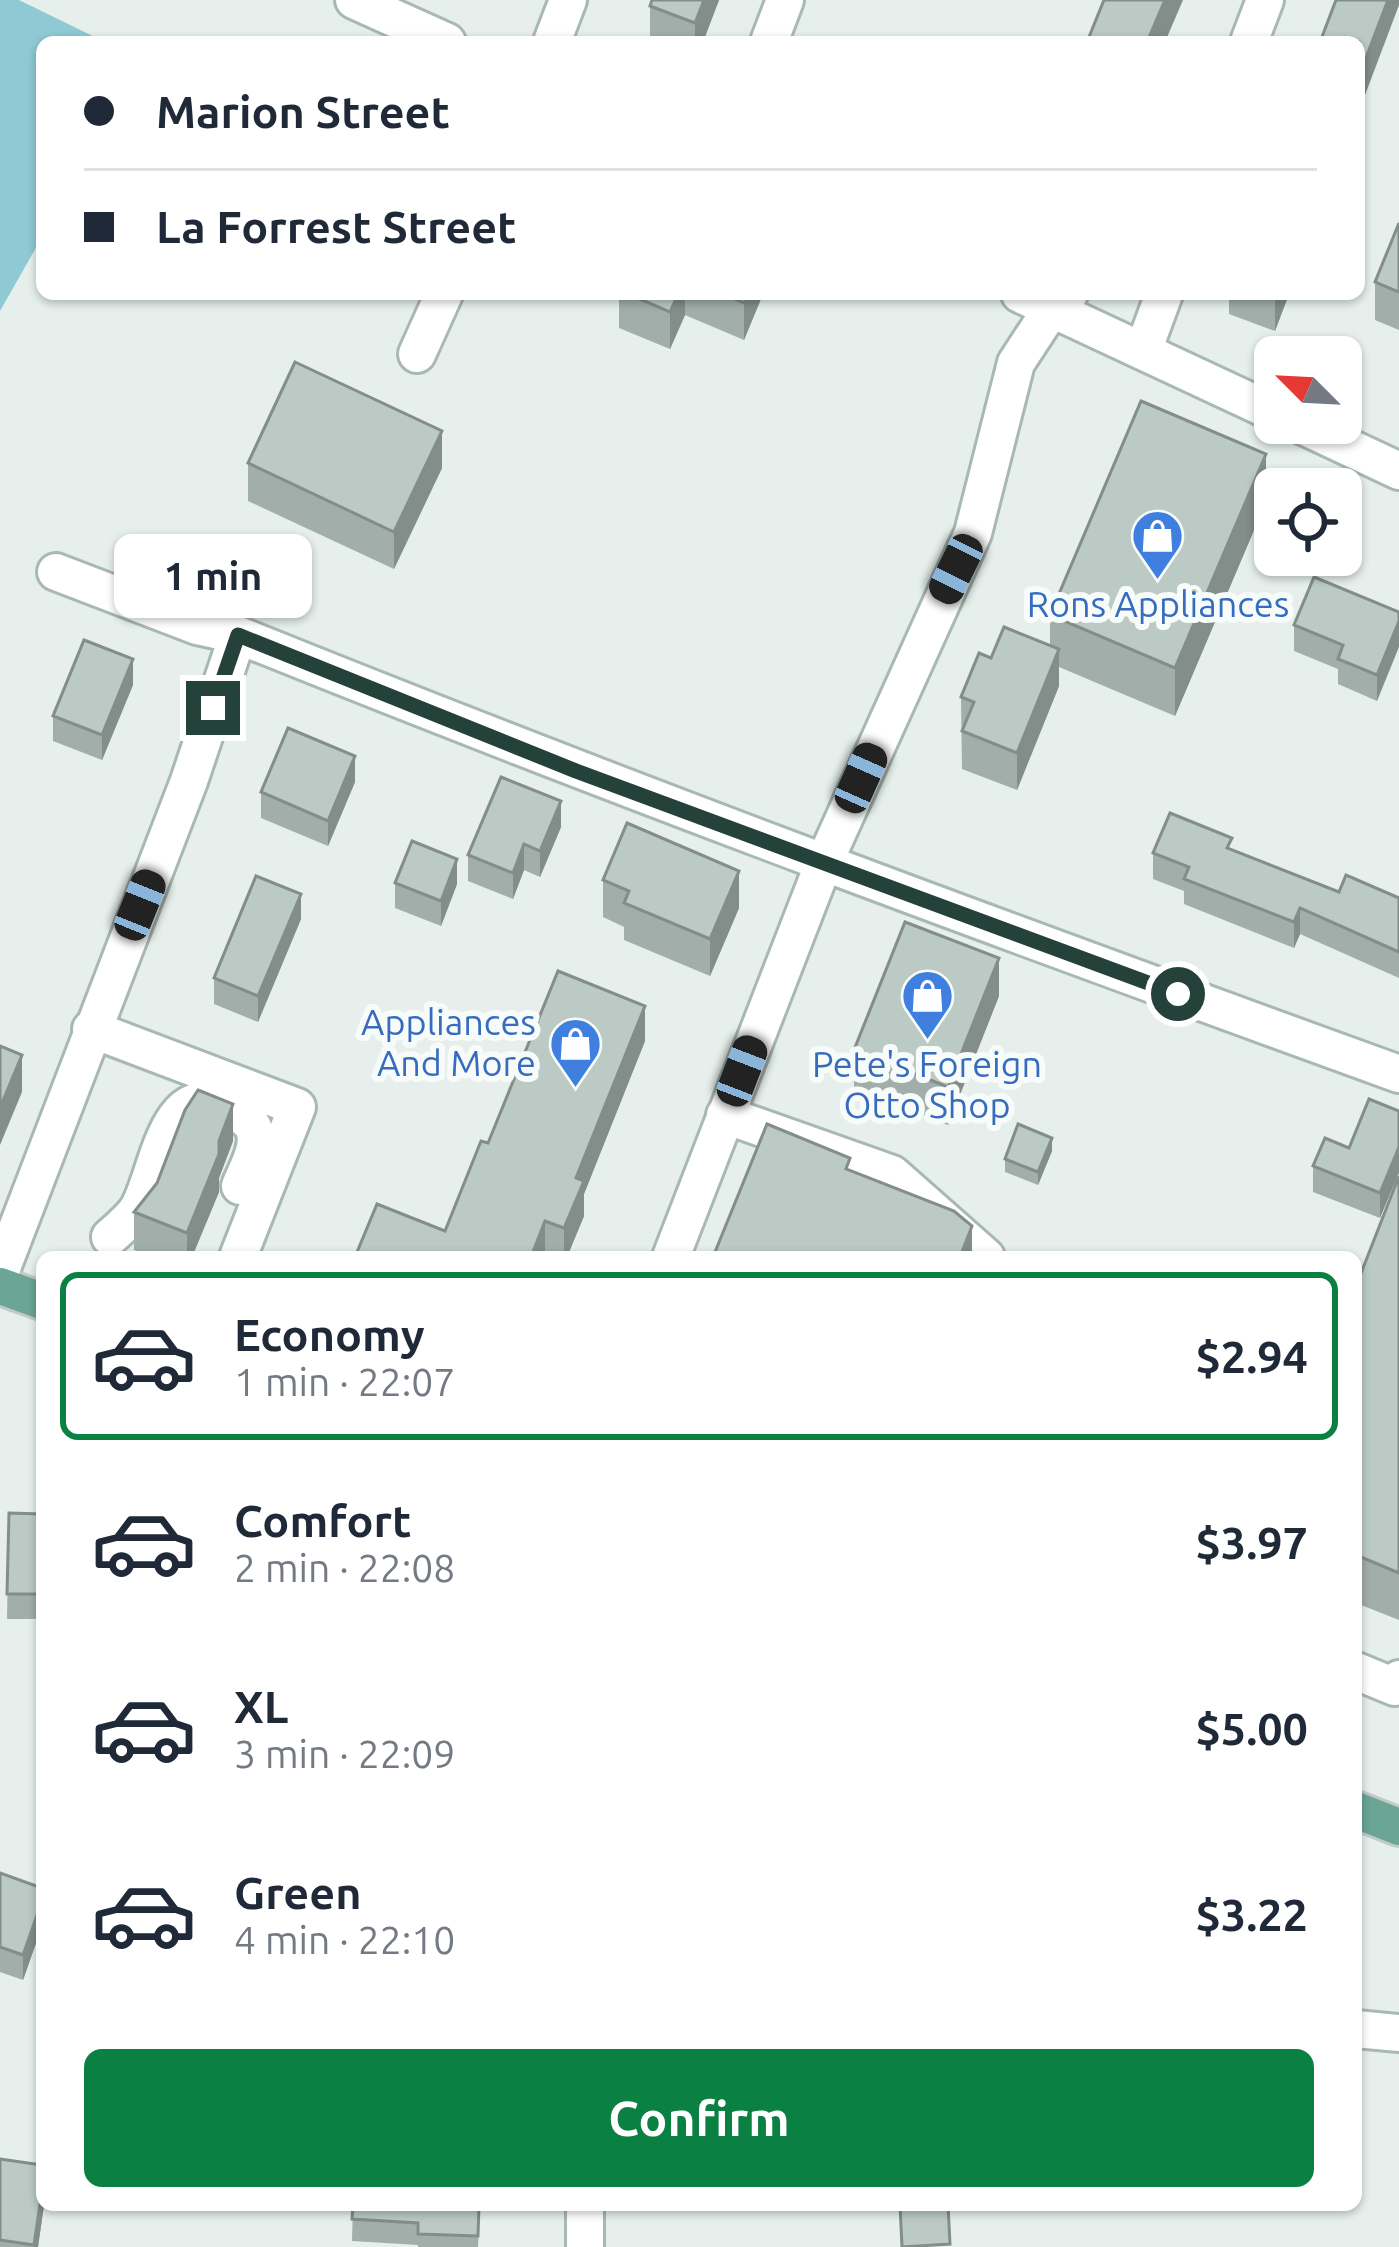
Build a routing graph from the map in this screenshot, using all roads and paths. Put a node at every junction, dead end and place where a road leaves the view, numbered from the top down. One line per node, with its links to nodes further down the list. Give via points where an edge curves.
1 (354, 0): 5 (street)
2 (568, 0): 6 (street)
3 (785, 0): 7 (street)
4 (1265, 0): 8 (street)
5 (434, 36)
6 (554, 36)
7 (772, 36)
8 (1251, 36)
9 (441, 300): 14 (street)
10 (1047, 300): 20 (street, via 1016,363 973,533)
11 (1049, 300): 13 (street)
12 (1162, 300): 13 (street)
13 (1143, 351): 15 (street)
14 (417, 354)
15 (1254, 403)
16 (1342, 444): 17 (street)
17 (1399, 471)
18 (56, 572): 19 (street)
19 (238, 635): 20 (street); 21 (street)
20 (823, 865): 23 (street); 24 (street)
21 (92, 1029): 22 (street); 30 (street)
22 (178, 1063): 25 (street); 27 (street, via 298,1107)
23 (1399, 1075)
24 (725, 1115): 28 (street); 29 (street, via 892,1174)
25 (106, 1247): 26 (street, via 137,1210 173,1120 187,1105 209,1100 252,1125 257,1142 226,1225)
26 (239, 1251)
27 (240, 1251)
28 (673, 1251)
29 (979, 1251)
30 (0, 1273)
31 (0, 1286): 32 (main road)
32 (36, 1299)
33 (1362, 1673): 34 (street, via 1395,1687)
34 (1399, 1679)
35 (1362, 1812): 36 (main road)
36 (1399, 1827)
37 (1362, 2030): 38 (street)
38 (1399, 2033)
39 (585, 2211): 40 (street)
40 (585, 2247)

